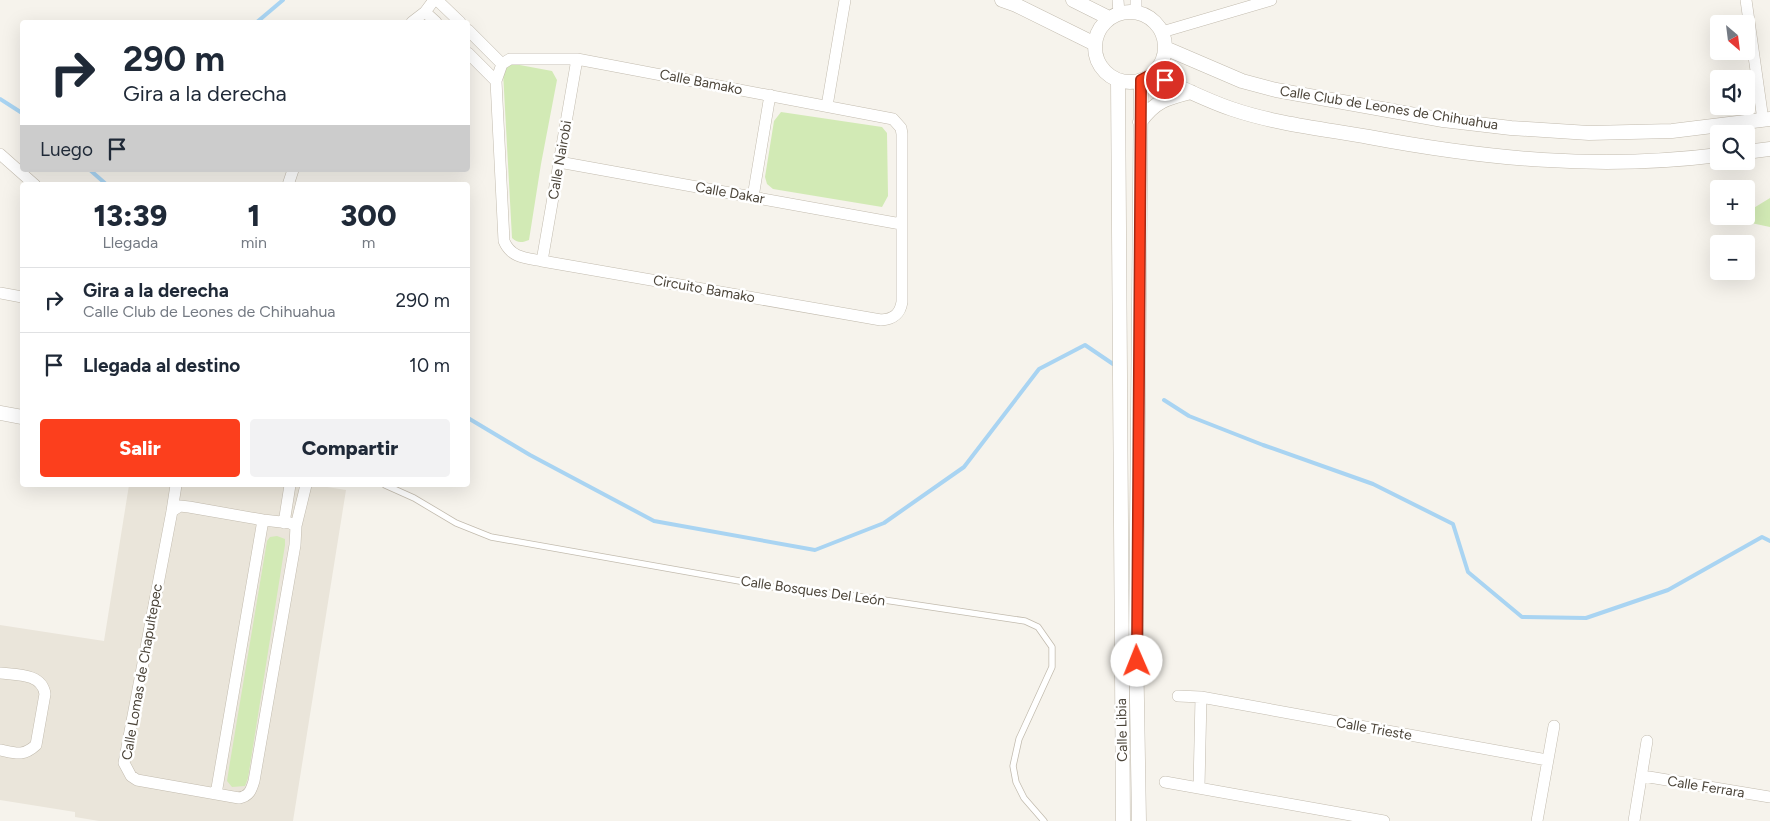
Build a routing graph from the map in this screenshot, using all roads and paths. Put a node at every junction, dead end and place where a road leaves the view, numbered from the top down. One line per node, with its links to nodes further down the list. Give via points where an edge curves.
1 (435, 0): 9 (street); 12 (street)
2 (845, 0): 25 (street)
3 (1002, 0): 15 (street)
4 (1073, 0): 8 (street)
5 (1271, 0): 14 (street)
6 (1746, 0): 26 (street)
7 (1136, 6): 8 (street); 14 (street, via 1156,22)
8 (1115, 10): 15 (street, via 1099,29)
9 (424, 12): 10 (street); 11 (street)
10 (414, 20)
11 (434, 20)
12 (458, 20)
13 (470, 32): 19 (street)
14 (1162, 32): 16 (street)
15 (1094, 44): 21 (street, via 1100,66)
16 (1165, 48): 20 (street, via 1164,58); 26 (street, Calle Club de Leones de Chihuahua, via 1242,81 1276,90 1443,120 1589,133 1672,131)
17 (470, 55): 22 (street)
18 (577, 59): 19 (street, Calle Bamako, via 510,60); 24 (street, Calle Bamako); 32 (street, Calle Nairobi)
19 (502, 64): 22 (street)
20 (1147, 77): 21 (street, via 1130,82); 23 (street); 27 (street, Calle Libia)
21 (1118, 80): 65 (street, Calle Libia)
22 (496, 81): 38 (street, Circuito Bamako, via 504,241 513,254)
23 (1191, 92): 27 (street, via 1163,100); 31 (street, via 1232,109 1270,119 1438,150 1588,163 1674,161)
24 (770, 95): 25 (street, Calle Bamako); 36 (street)
25 (827, 106): 37 (street, Calle Bamako, via 887,117 898,123 902,134)
26 (1767, 119)
27 (1140, 122): 66 (street, Calle Libia, via 1136,641)
28 (1770, 149): 29 (street)
29 (1755, 151)
30 (0, 154): 33 (street)
31 (1710, 156)
32 (559, 162): 36 (street, Calle Dakar); 38 (street, Calle Nairobi)
33 (20, 172)
34 (20, 172): 35 (street)
35 (32, 182)
36 (753, 197): 37 (street, Calle Dakar)
37 (901, 224): 41 (street, Calle Bamako, via 902,302)
38 (542, 261): 41 (street, Circuito Bamako, via 881,320)
39 (0, 293): 40 (street)
40 (20, 297)
41 (896, 316)
42 (0, 413): 43 (street)
43 (20, 417)
44 (176, 487): 48 (street, Calle Lomas de Chapultepec)
45 (290, 487): 50 (street)
46 (306, 487): 51 (street, Calle Lomas de Chapultepec)
47 (389, 487): 64 (lane, Calle Bosques Del León, via 456,523 491,537 773,587 874,598 1025,621 1038,627 1052,648 1052,667 1019,739 1013,766 1024,798)
48 (172, 511): 49 (street, via 180,506); 62 (street, Calle Lomas de Chapultepec, via 124,763 137,780)
49 (263, 520): 50 (street); 62 (street)
50 (284, 523): 51 (street)
51 (296, 526): 62 (street, Calle Lomas de Chapultepec, via 252,790 239,798)
52 (0, 673): 57 (street, via 36,678 44,687 45,694 36,745 21,754)
53 (1178, 696): 54 (street, Calle Trieste)
54 (1201, 698): 58 (street, Calle Trieste); 61 (street)
55 (1554, 726): 58 (street)
56 (1648, 741): 59 (street)
57 (0, 750)
58 (1547, 760): 68 (street)
59 (1643, 776): 63 (street, Calle Ferrara); 69 (street)
60 (1165, 782): 61 (street)
61 (1199, 788): 67 (street)
62 (216, 794)
63 (1770, 797)
64 (1044, 821)
65 (1123, 821)
66 (1139, 821)
67 (1384, 821)
68 (1537, 821)
69 (1634, 821)

